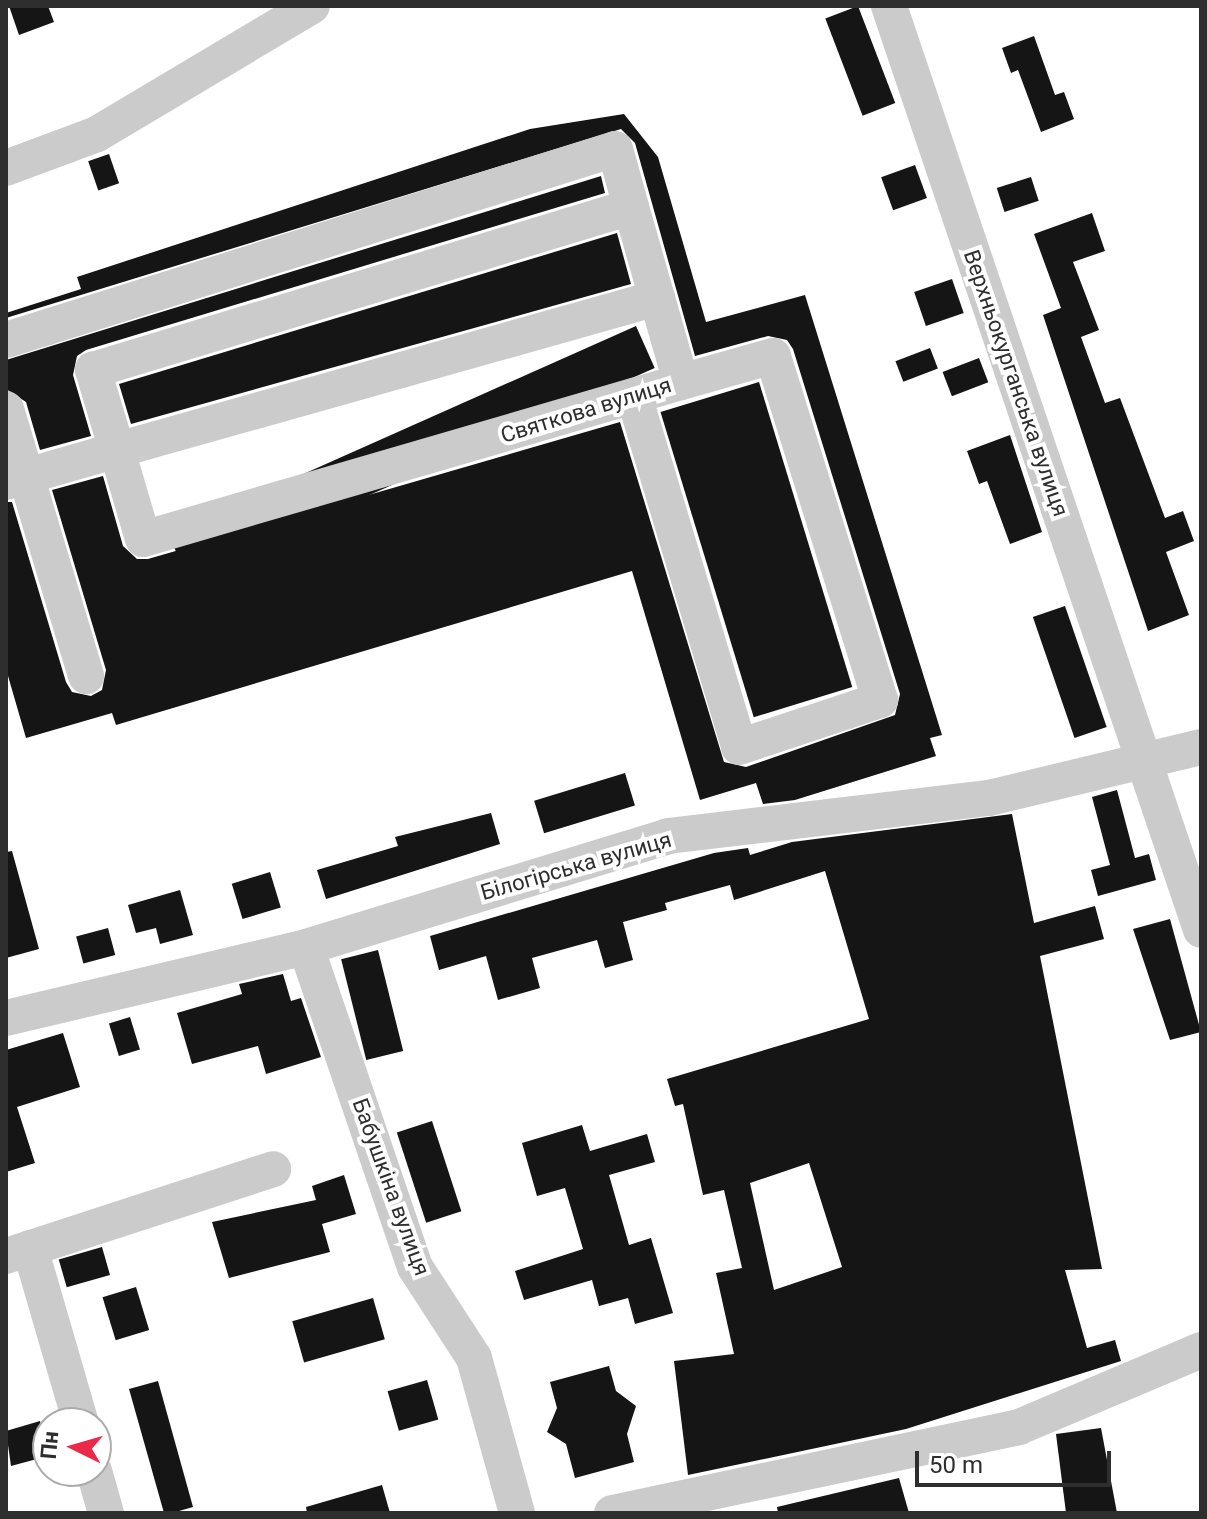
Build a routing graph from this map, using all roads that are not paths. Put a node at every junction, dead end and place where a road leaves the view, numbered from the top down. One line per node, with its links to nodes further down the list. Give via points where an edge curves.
1 (312, 6): 3 (street, via 97,134)
2 (889, 6): 14 (street, Верхньокурганська вулиця)
3 (6, 168)
4 (631, 207): 5 (street, Святкова вулиця); 6 (street, Святкова вулиця, via 615,149); 10 (street, via 93,370)
5 (657, 298): 7 (street, Святкова вулиця); 10 (street)
6 (6, 340)
7 (681, 382): 8 (street, Святкова вулиця); 8 (street, via 773,356 880,700 739,747)
8 (634, 396): 10 (street, Святкова вулиця, via 143,539)
9 (6, 409): 11 (street)
10 (117, 450): 11 (street)
11 (16, 479): 12 (street)
12 (86, 676)
13 (1201, 747): 14 (street, Білогірська вулиця)
14 (1142, 761): 15 (street, Верхньокурганська вулиця); 16 (street, Білогірська вулиця, via 989,798 668,836)
15 (1201, 930)
16 (306, 947): 17 (street, Білогірська вулиця); 24 (street, Бабушкіна вулиця, via 415,1267 474,1358)
17 (6, 1018)
18 (273, 1169): 19 (street)
19 (18, 1252): 21 (street)
20 (1201, 1350): 25 (street, via 1019,1427)
21 (75, 1407)
22 (99, 1487): 23 (street)
23 (106, 1513)
24 (517, 1513)
25 (612, 1513)

